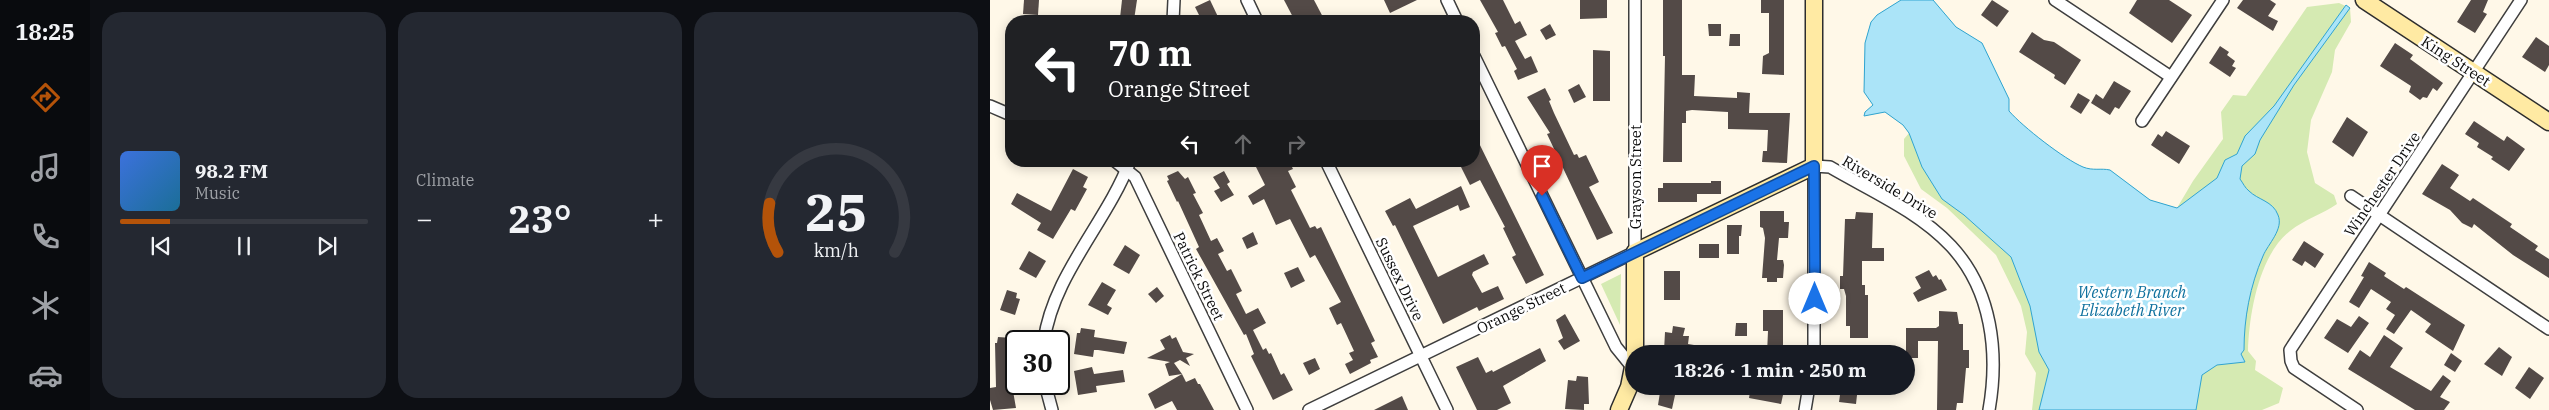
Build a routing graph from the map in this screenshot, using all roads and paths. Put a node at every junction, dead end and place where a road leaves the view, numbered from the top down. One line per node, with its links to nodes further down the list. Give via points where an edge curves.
1 (1174, 0): 10 (street)
2 (1247, 0): 11 (street)
3 (1447, 0): 12 (street)
4 (1635, 0): 26 (street, Grayson Street)
5 (1814, 0): 20 (street)
6 (2055, 0): 15 (street)
7 (2222, 0): 15 (street)
8 (2364, 0): 14 (street, King Street)
9 (2522, 0): 14 (street, Winchester Drive)
10 (1173, 15)
11 (1254, 15)
12 (1454, 15)
13 (1480, 68): 27 (street)
14 (2474, 72): 19 (street, King Street); 25 (street, Winchester Drive)
15 (2171, 77): 18 (street)
16 (990, 106): 17 (street)
17 (1005, 112)
18 (2142, 121)
19 (2549, 122)
20 (1814, 166): 26 (street, Orange Street); 31 (street); 43 (street, Riverside Drive, via 1830,168 1911,214 1950,245 1962,260 1984,302 1991,331 1994,365)
21 (1128, 167): 29 (street, via 1058,295)
22 (1130, 167): 38 (street, Patrick Street)
23 (1329, 167): 33 (street, Sussex Drive)
24 (2351, 196): 25 (street)
25 (2379, 215): 28 (street); 44 (street, Winchester Drive, via 2290,350 2294,368)
26 (1635, 252): 27 (street, Orange Street); 30 (street, Grayson Street)
27 (1582, 278): 32 (street, via 1616,347); 33 (street, Orange Street)
28 (2549, 329)
29 (1046, 330)
30 (1634, 345)
31 (1814, 345)
32 (1625, 354)
33 (1421, 356): 39 (street, Orange Street); 40 (street, Sussex Drive)
34 (1625, 390): 41 (street, Grayson Street)
35 (1048, 395): 37 (street)
36 (1807, 395): 42 (street)
37 (1052, 410)
38 (1248, 410)
39 (1309, 410)
40 (1447, 410)
41 (1619, 410)
42 (1804, 410)
43 (1989, 410)
44 (2357, 410)

